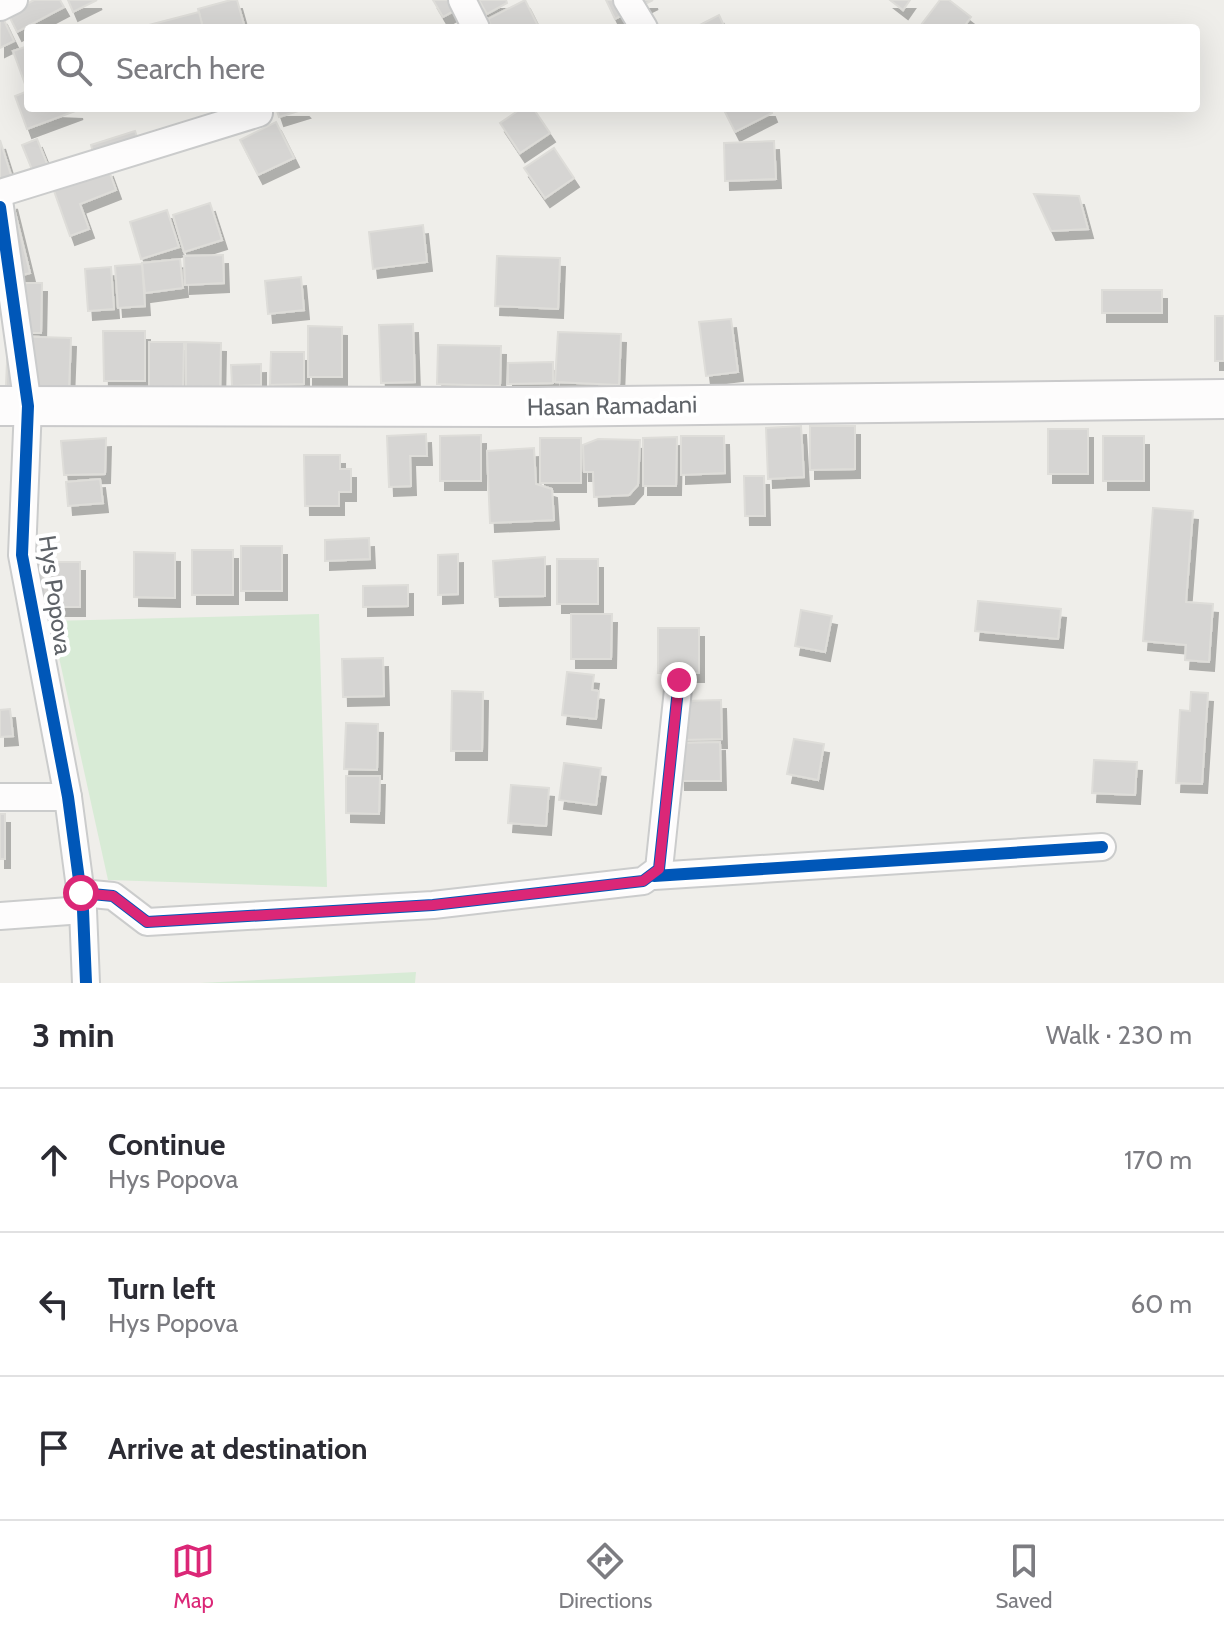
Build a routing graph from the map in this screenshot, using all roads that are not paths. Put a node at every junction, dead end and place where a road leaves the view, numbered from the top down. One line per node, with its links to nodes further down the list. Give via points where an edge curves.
1 (14, 0): 4 (street)
2 (462, 0): 5 (street)
3 (627, 0): 6 (street)
4 (0, 7)
5 (474, 24)
6 (642, 24)
7 (259, 113): 8 (street)
8 (0, 193)
9 (0, 207): 11 (street, Hys Popova)
10 (1224, 399): 11 (main road, Hasan Ramadani)
11 (14, 406): 14 (street, Hys Popova, via 22,555)
12 (679, 680): 16 (street, via 659,869)
13 (0, 797): 14 (street)
14 (68, 797): 17 (street, Hys Popova)
15 (1102, 847): 16 (street)
16 (654, 876): 17 (street, via 433,905 147,922 113,896)
17 (82, 902): 18 (street); 19 (street, Hys Popova)
18 (0, 916)
19 (86, 983)

